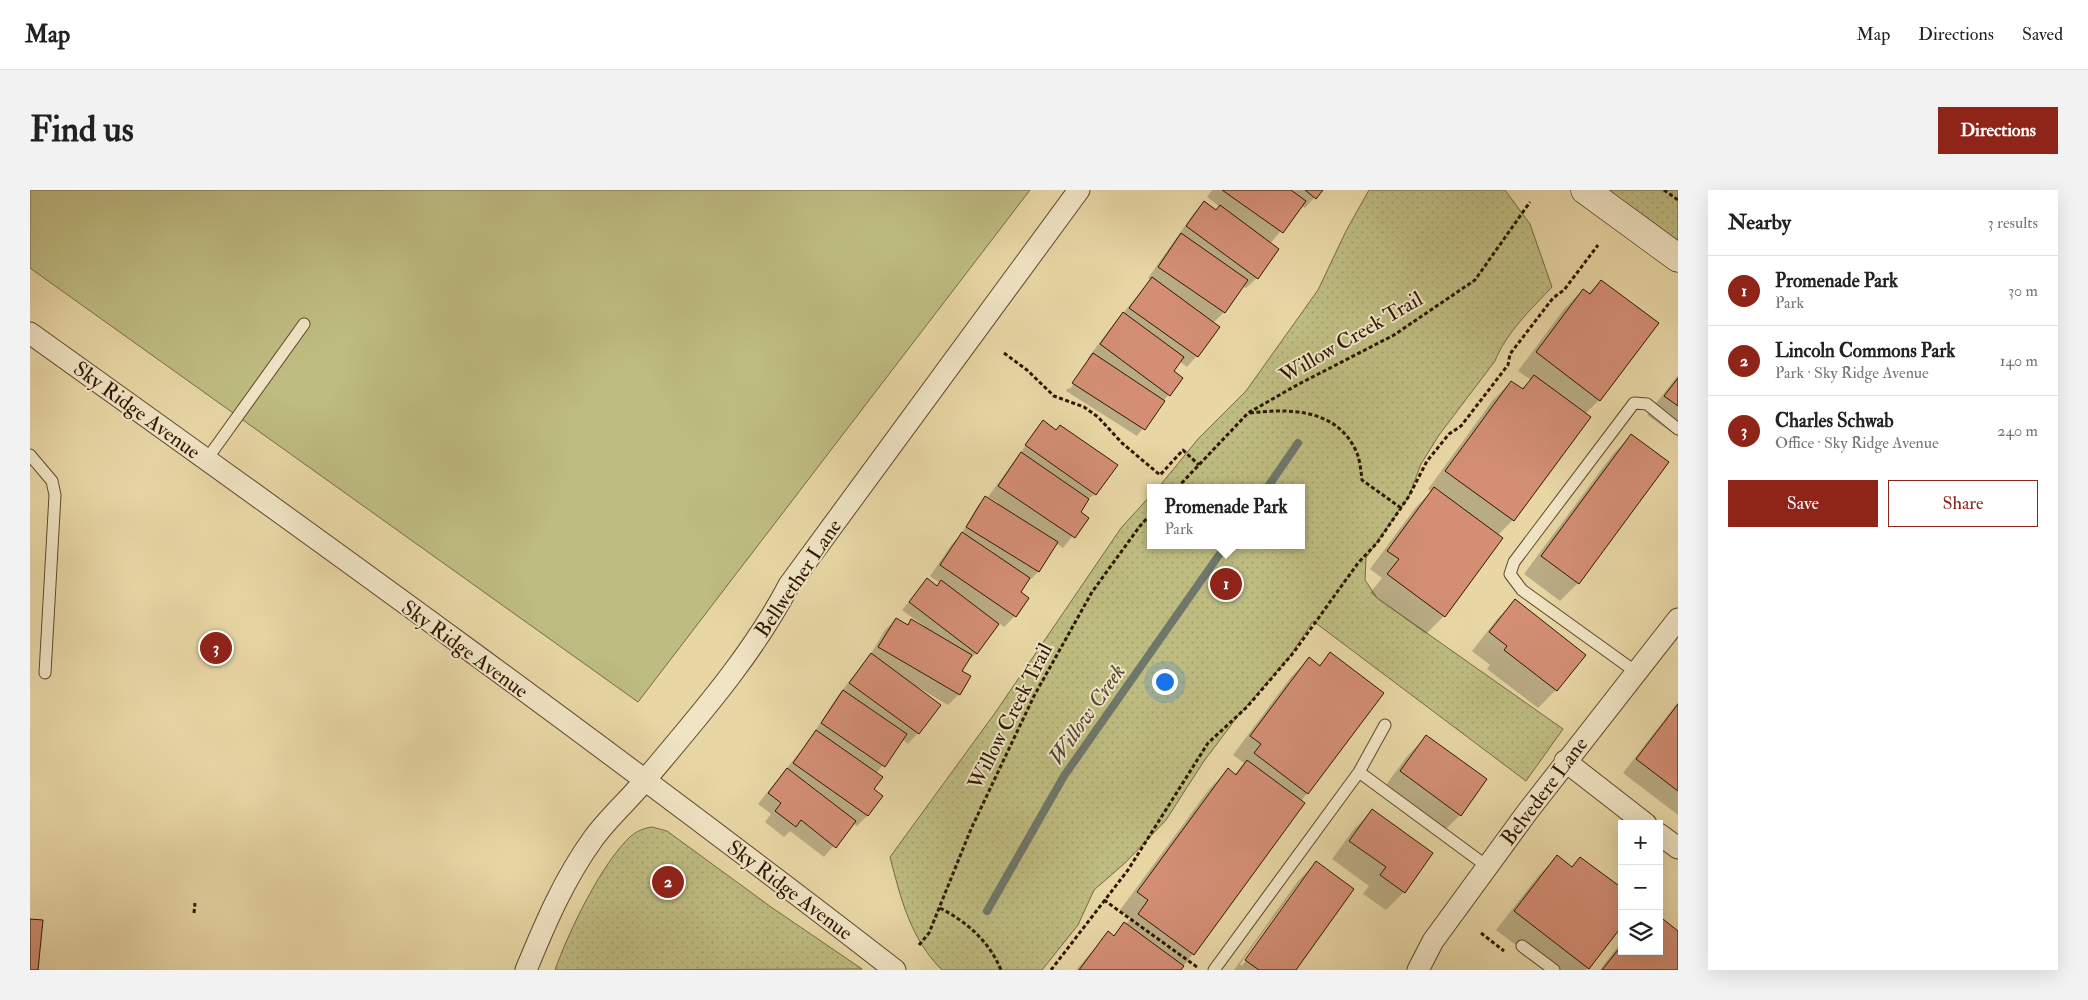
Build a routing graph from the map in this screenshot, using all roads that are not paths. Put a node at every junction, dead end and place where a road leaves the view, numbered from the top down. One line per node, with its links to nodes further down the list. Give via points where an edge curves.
1 (1079, 190): 15 (street, Bellwether Lane, via 789,585 756,641)
2 (1585, 190): 3 (main road)
3 (1678, 258)
4 (304, 324): 8 (lane)
5 (30, 333): 8 (street, Sky Ridge Avenue)
6 (1678, 429): 10 (lane, via 1647,404 1634,403 1514,562 1510,574 1522,590)
7 (30, 455): 11 (lane, via 52,481 55,494)
8 (206, 459): 15 (street, Sky Ridge Avenue)
9 (1678, 619): 10 (street, Belvedere Lane)
10 (1636, 672): 13 (street, Belvedere Lane)
11 (45, 673)
12 (1385, 725): 14 (lane)
13 (1565, 761): 16 (street); 19 (street, Belvedere Lane)
14 (1359, 772): 19 (lane); 23 (lane)
15 (645, 780): 21 (street, Bellwether Lane, via 593,839 552,909); 22 (street, Sky Ridge Avenue)
16 (1641, 820)
17 (1663, 837): 18 (street)
18 (1678, 848)
19 (1488, 867): 24 (street, Belvedere Lane, via 1433,941)
20 (1522, 946): 25 (lane)
21 (526, 970)
22 (895, 970)
23 (1214, 970)
24 (1418, 970)
25 (1554, 970)

